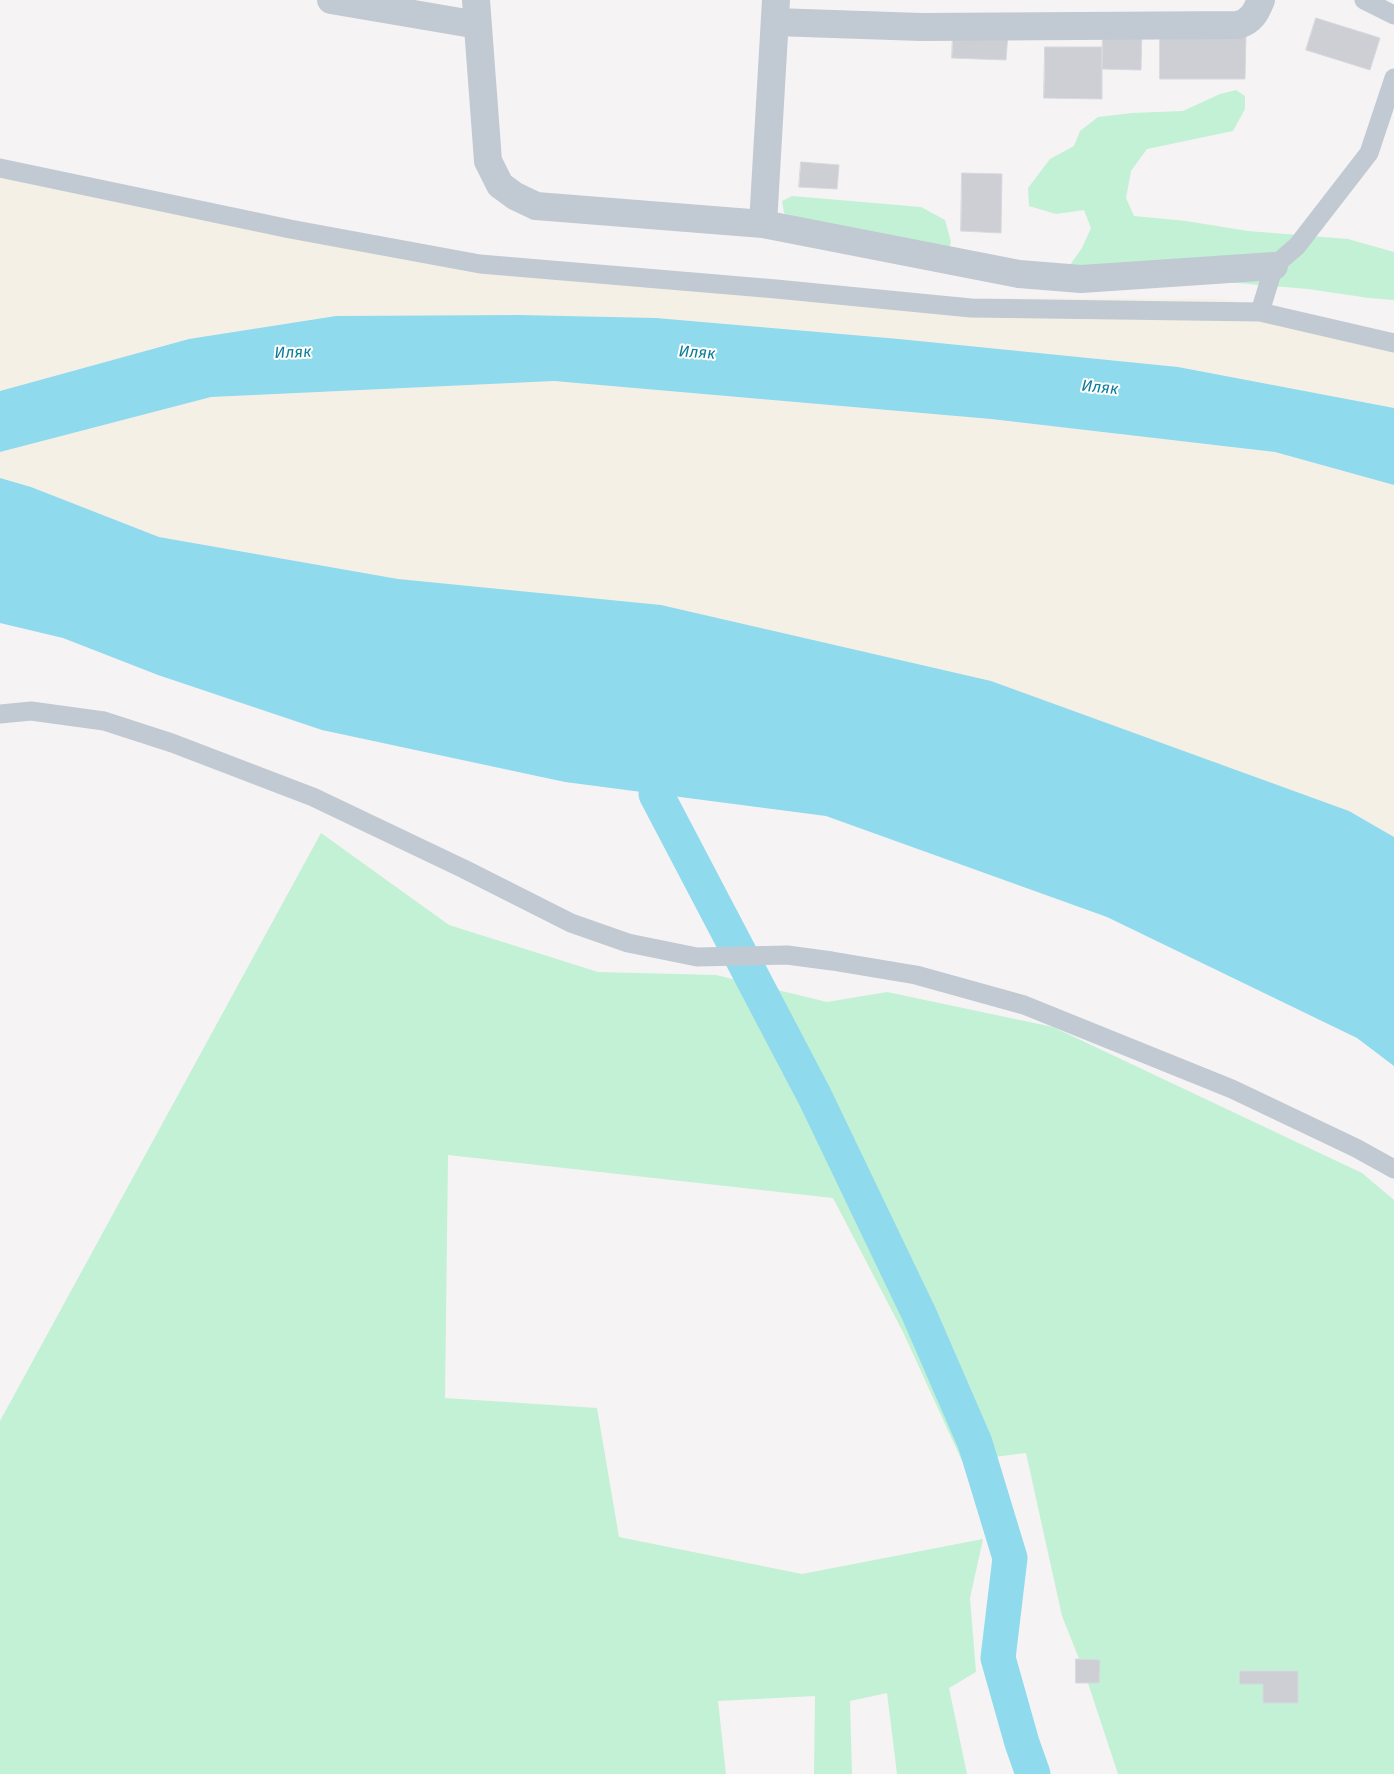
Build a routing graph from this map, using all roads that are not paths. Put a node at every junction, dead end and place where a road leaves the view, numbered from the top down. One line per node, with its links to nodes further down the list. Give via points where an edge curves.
1 (331, 0): 5 (street)
2 (1261, 0): 4 (street, via 1254,16 1238,25 921,27)
3 (1364, 0): 6 (lane)
4 (776, 11): 9 (street)
5 (477, 12): 9 (street, via 488,161 500,185 536,206)
6 (1394, 15)
7 (1394, 78): 10 (lane, via 1368,153 1297,246)
8 (0, 168): 11 (lane, via 290,229 480,264 971,308)
9 (763, 224): 10 (street, via 1020,274 1081,279)
10 (1274, 266): 11 (lane)
11 (1260, 312): 12 (lane)
12 (1394, 343)
13 (0, 714): 14 (lane, via 31,711 104,721 172,743 313,797 571,923 628,943 696,957 787,955 916,975 1024,1005 1232,1090)
14 (1394, 1169)

